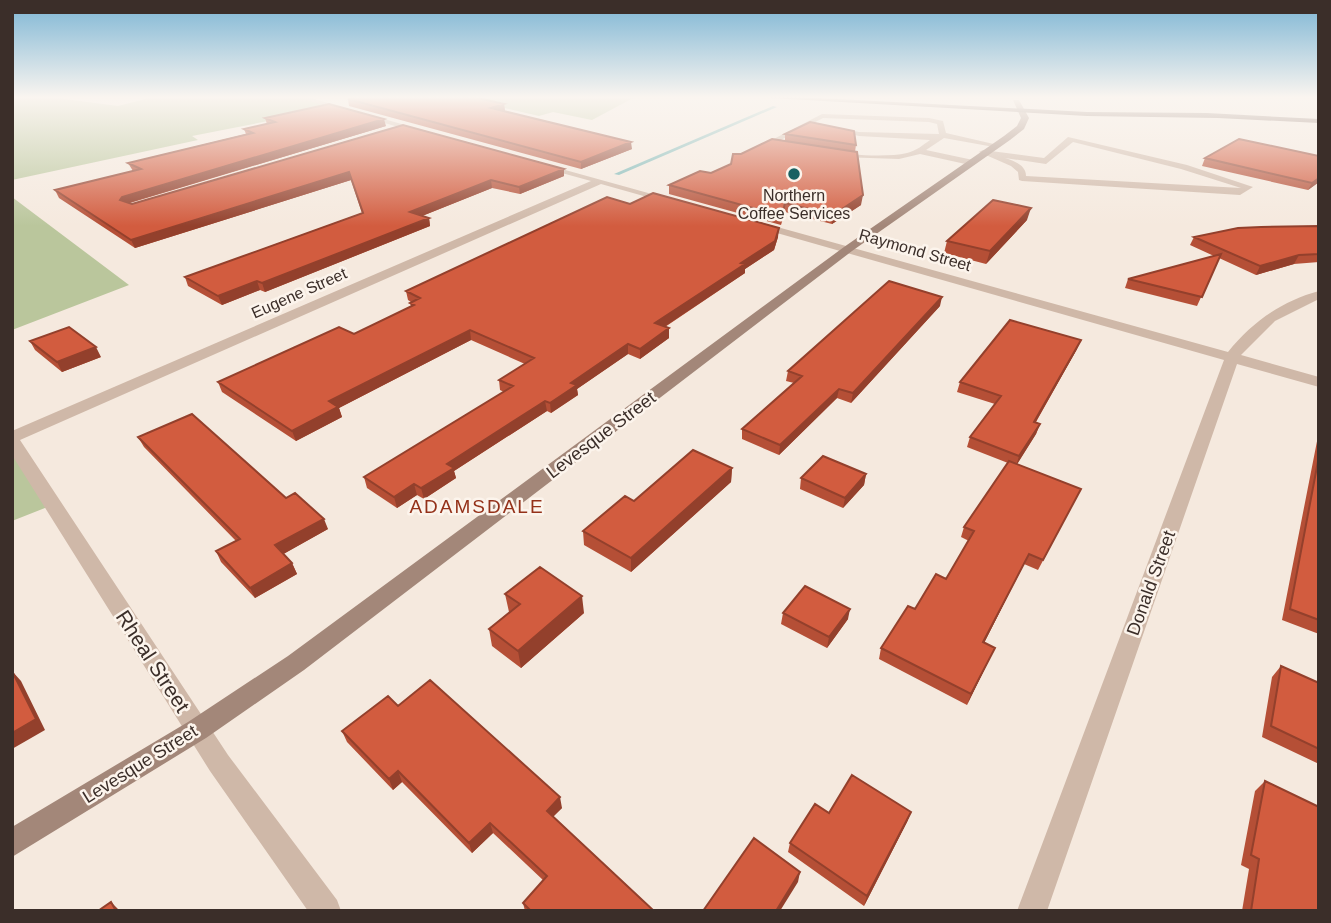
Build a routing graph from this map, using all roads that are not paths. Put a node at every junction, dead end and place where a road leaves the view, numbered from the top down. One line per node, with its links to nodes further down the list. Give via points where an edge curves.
1 (775, 140): 8 (lane, via 770,143 822,152 898,156)
2 (934, 140): 8 (lane)
3 (964, 140): 7 (lane)
4 (1001, 140): 7 (street, Levesque Street)
5 (1070, 140): 9 (lane, via 1046,161)
6 (1075, 140): 9 (lane, via 1249,187 1240,192 1022,178 1014,164)
7 (994, 145): 9 (street, Levesque Street)
8 (917, 151): 10 (lane)
9 (983, 152): 10 (street, Levesque Street)
10 (970, 162): 15 (street, Levesque Street)
11 (535, 163): 12 (street)
12 (600, 181): 13 (street); 19 (street, Eugene Street)
13 (678, 202)
14 (743, 220): 15 (street, Raymond Street)
15 (848, 249): 17 (street, Raymond Street); 20 (street, Levesque Street, via 307,654)
16 (1319, 295): 17 (street, Donald Street, via 1261,324)
17 (1232, 357): 18 (street, Raymond Street); 23 (street, Donald Street)
18 (1319, 382)
19 (12, 439): 20 (street, Rheal Street)
20 (197, 730): 21 (street, Levesque Street); 22 (street, Rheal Street)
21 (12, 843)
22 (326, 911)
23 (1032, 911)

